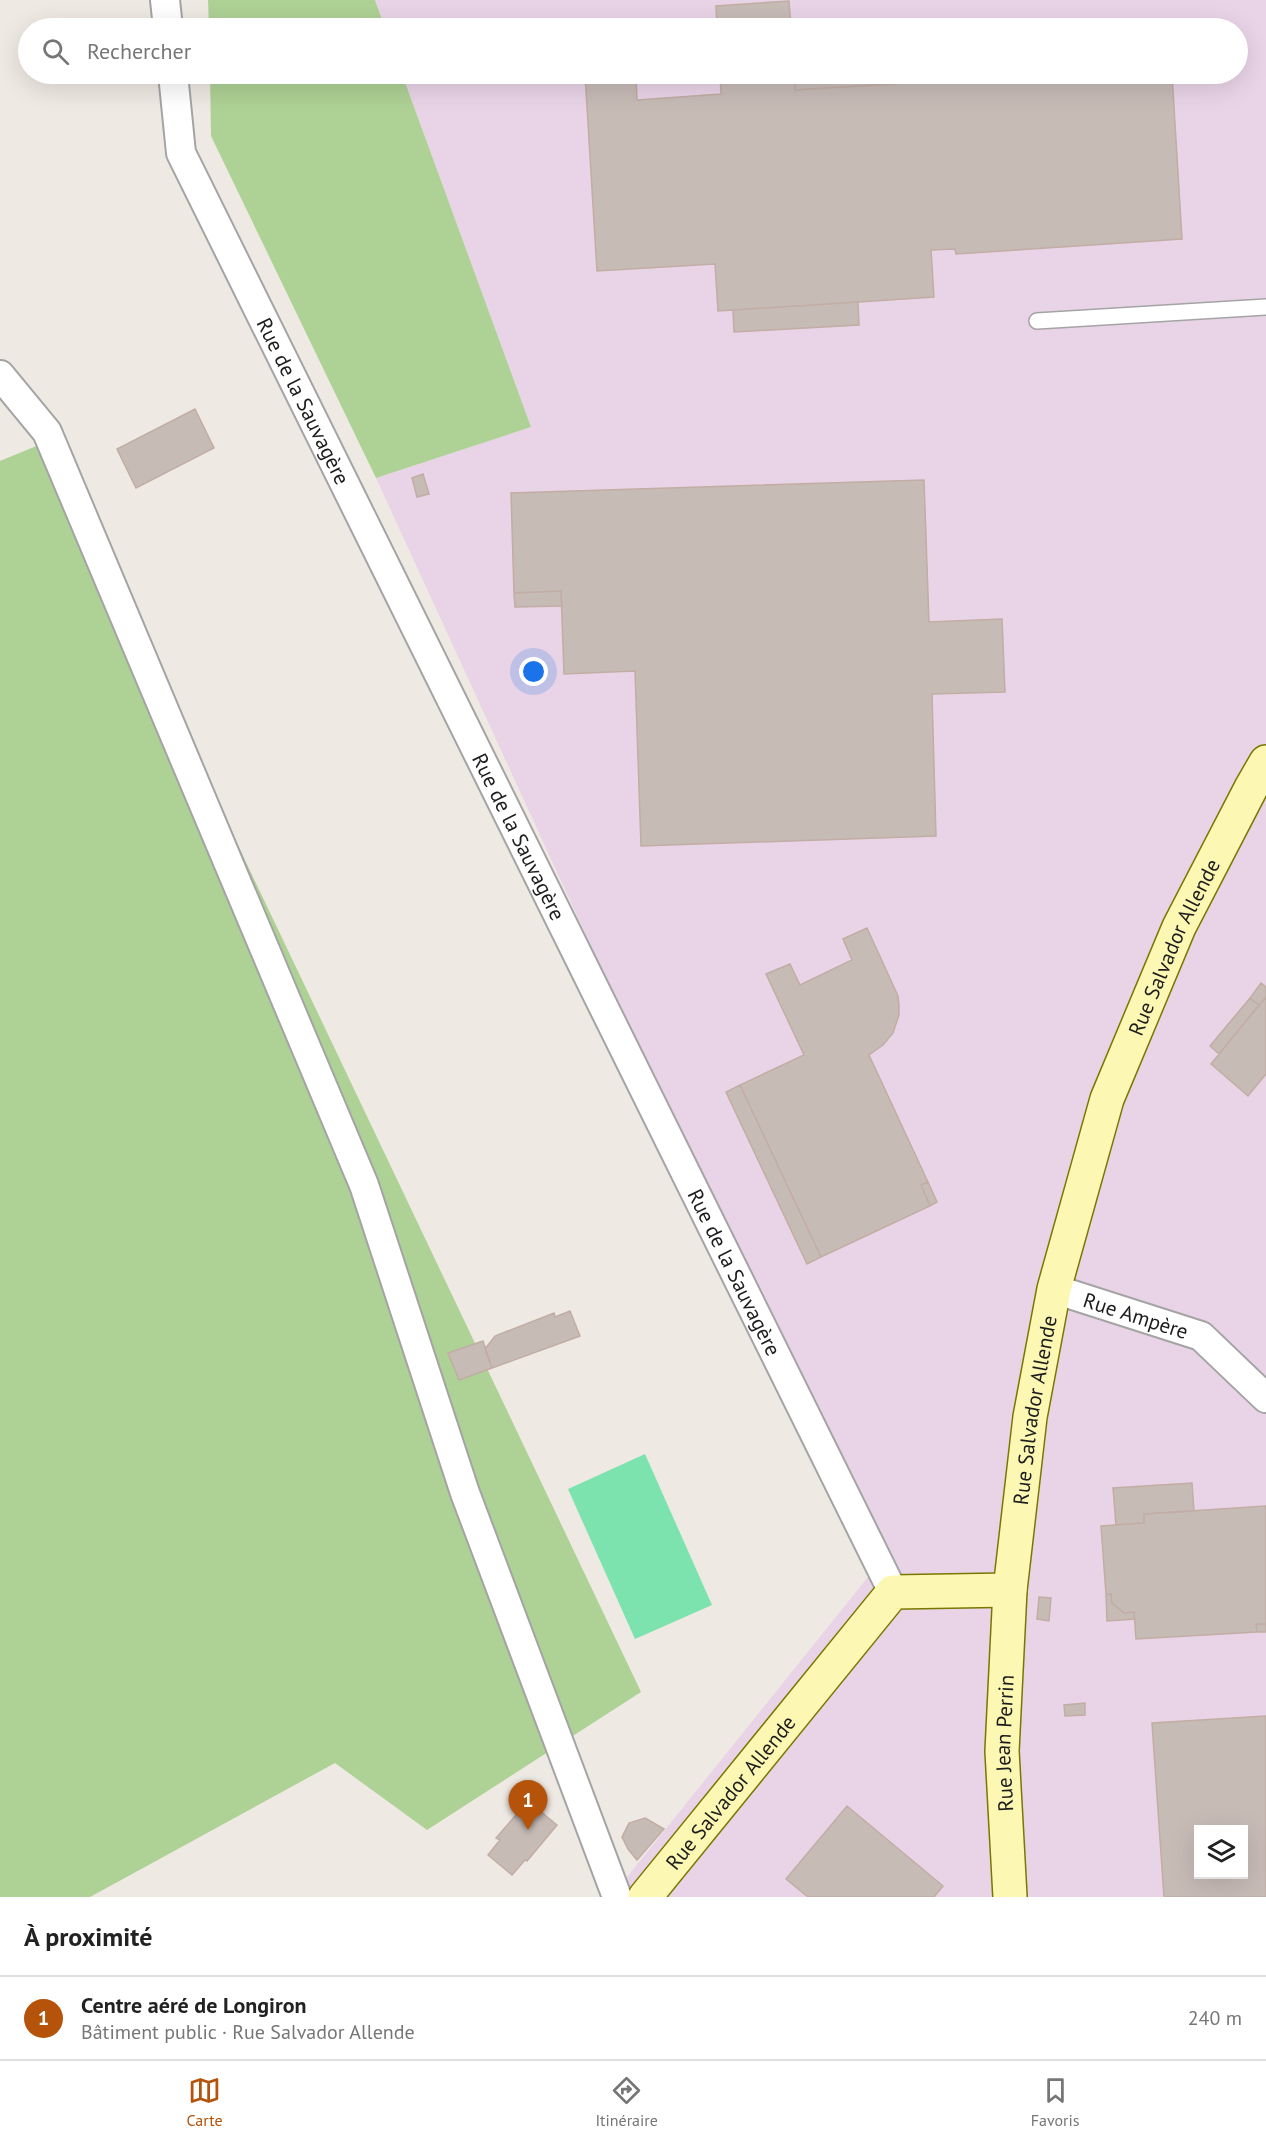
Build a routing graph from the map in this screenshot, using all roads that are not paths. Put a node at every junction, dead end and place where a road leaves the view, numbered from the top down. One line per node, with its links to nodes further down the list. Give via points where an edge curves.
1 (165, 0): 2 (street)
2 (167, 18)
3 (174, 84): 11 (street, Rue de la Sauvagère, via 181,153)
4 (1266, 307): 5 (lane)
5 (1037, 321)
6 (0, 375): 12 (street, via 47,432 364,1185 465,1493)
7 (1266, 762): 8 (street, Rue Salvador Allende, via 1179,927 1107,1099)
8 (1054, 1289): 9 (street, Rue Ampère, via 1201,1336); 10 (street, Rue Salvador Allende, via 1030,1417)
9 (1266, 1398)
10 (1010, 1590): 11 (street); 14 (street, Rue Jean Perrin, via 1002,1751)
11 (893, 1592): 13 (street, Rue Salvador Allende)
12 (617, 1897)
13 (645, 1897)
14 (1010, 1897)

